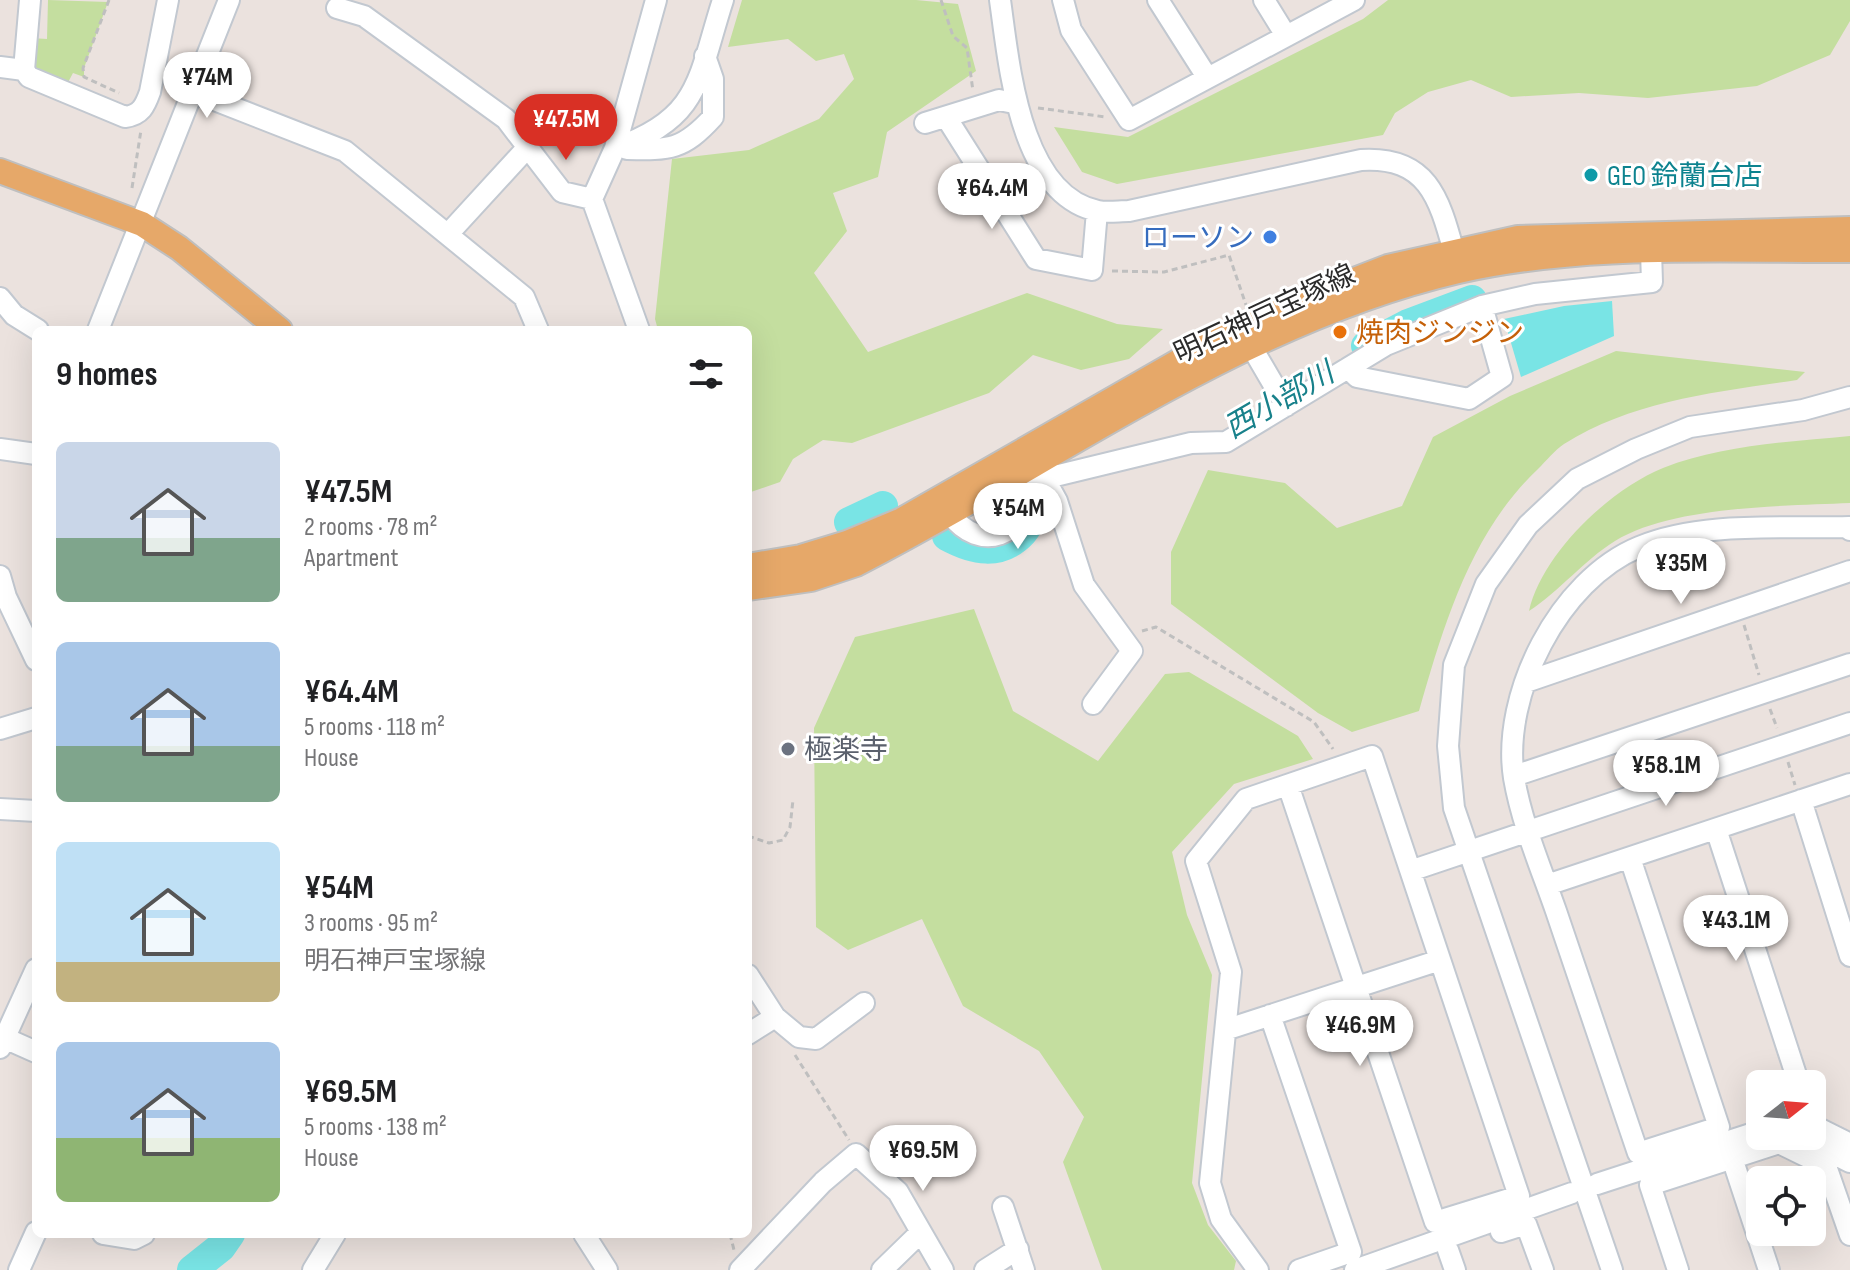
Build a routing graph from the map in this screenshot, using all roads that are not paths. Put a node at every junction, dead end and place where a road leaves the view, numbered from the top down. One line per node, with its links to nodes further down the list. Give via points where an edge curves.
1 (30, 0): 15 (street)
2 (168, 0): 15 (street, via 141,110 117,115 29,77)
3 (229, 0): 17 (street)
4 (723, 0): 13 (street)
5 (1000, 0): 18 (street)
6 (1063, 0): 16 (street, via 1071,30 1129,120)
7 (1158, 0): 16 (street)
8 (1264, 0): 12 (street)
9 (1354, 0): 12 (street)
10 (653, 1): 22 (street)
11 (337, 8): 21 (street, via 364,16 506,119)
12 (1285, 34): 16 (street)
13 (705, 56): 22 (street, via 696,91 676,117 640,140); 22 (street, via 713,79 713,117 691,141 656,150)
14 (0, 67): 15 (street)
15 (24, 70)
16 (1207, 77)
17 (194, 92): 26 (street); 28 (street, via 345,151)
18 (1014, 103): 19 (street, via 999,100); 25 (street, via 1045,172 1064,195)
19 (946, 117): 20 (street); 25 (street, via 1036,259 1092,270)
20 (925, 123)
21 (527, 148): 24 (street, via 562,192); 28 (street)
22 (615, 148): 24 (street)
23 (0, 171): 26 (main road)
24 (592, 199): 38 (street)
25 (1097, 211): 31 (street, via 1129,211 1388,158 1413,170 1431,187 1441,203)
26 (142, 224): 35 (street); 36 (main road)
27 (1850, 229): 31 (main road, 明石神戸宝塚線, via 1574,234 1518,238)
28 (449, 233): 37 (street, via 524,297)
29 (1850, 250): 30 (main road, 明石神戸宝塚線)
30 (1651, 251): 33 (street, via 1652,282 1535,294); 39 (main road, 明石神戸宝塚線, via 1550,256 1459,271 1376,294)
31 (1454, 252): 48 (main road, 明石神戸宝塚線, via 1388,267 1285,307 1204,347 902,520 801,557)
32 (0, 298): 34 (street)
33 (1482, 306): 40 (street, via 1386,345); 40 (street, via 1502,377 1469,399 1357,377)
34 (32, 326)
35 (100, 326)
36 (275, 326)
37 (536, 326)
38 (638, 326)
39 (1251, 346): 42 (street); 45 (main road, 明石神戸宝塚線)
40 (1348, 368): 42 (street)
41 (1850, 397): 67 (street, via 1677,432 1577,479 1528,525 1486,584 1454,665 1448,746 1454,808)
42 (1286, 406): 45 (street, via 1226,442 1191,443 1055,476)
43 (0, 449): 44 (street)
44 (32, 453)
45 (1037, 465): 46 (main road, 明石神戸宝塚線); 46 (street, via 1035,491 1013,529 989,538 963,531); 55 (street, via 1057,501 1084,585 1132,651)
46 (950, 514): 51 (main road, 明石神戸宝塚線, via 856,564 811,579)
47 (1850, 530): 54 (street, via 1689,532 1637,548 1590,582 1553,620)
48 (752, 565)
49 (1850, 571): 54 (street)
50 (0, 576): 52 (street)
51 (752, 587)
52 (32, 652)
53 (1850, 664): 59 (street)
54 (1526, 682): 59 (street, via 1517,703)
55 (1093, 704)
56 (32, 719): 58 (street)
57 (1850, 723): 66 (street)
58 (0, 729)
59 (1514, 776): 66 (street)
60 (1850, 784): 62 (street)
61 (1288, 785): 69 (street, via 1372,756); 75 (street); 79 (street, via 1246,799 1196,861 1231,972)
62 (1801, 800): 65 (street); 71 (street)
63 (0, 809): 64 (street)
64 (32, 811)
65 (1716, 829): 68 (street); 83 (street)
66 (1527, 832): 67 (street); 70 (street)
67 (1468, 853): 69 (street); 114 (street)
68 (1630, 858): 70 (street); 70 (street, via 1719,1127 1638,1153)
69 (1413, 870): 72 (street)
70 (1547, 885)
71 (1850, 956)
72 (1440, 960): 75 (street); 75 (street, via 1519,1196 1435,1222)
73 (32, 977): 81 (street)
74 (752, 981): 78 (street)
75 (1356, 987): 77 (street)
76 (864, 1003): 78 (street, via 816,1039 799,1037)
77 (1270, 1015): 79 (street); 109 (street, via 1351,1252)
78 (775, 1017): 80 (street)
79 (1228, 1029): 108 (street, via 1210,1183 1221,1219)
80 (752, 1031)
81 (1, 1041): 82 (street)
82 (32, 1051)
83 (1794, 1070)
84 (1826, 1132): 86 (street)
85 (1746, 1136): 90 (street)
86 (1850, 1144)
87 (1826, 1150): 89 (street)
88 (1732, 1158): 94 (street, via 1779,1143 1826,1166); 115 (street, via 1650,1185); 116 (street)
89 (1850, 1162)
90 (1597, 1184)
91 (1572, 1193): 110 (street)
92 (1003, 1207): 98 (street)
93 (919, 1234): 103 (street, via 898,1192 856,1154); 104 (street); 105 (street)
94 (1850, 1235)
95 (33, 1238): 100 (street)
96 (333, 1238): 101 (street)
97 (587, 1238): 102 (street)
98 (1018, 1249): 106 (street); 107 (street)
99 (1448, 1250): 111 (street); 112 (street); 113 (street, via 1526,1224)
100 (19, 1270)
101 (313, 1270)
102 (607, 1270)
103 (740, 1270)
104 (882, 1270)
105 (943, 1270)
106 (985, 1270)
107 (1024, 1270)
108 (1258, 1270)
109 (1299, 1270)
110 (1355, 1270)
111 (1386, 1270)
112 (1455, 1270)
113 (1543, 1270)
114 (1612, 1270)
115 (1678, 1270)
116 (1769, 1270)

